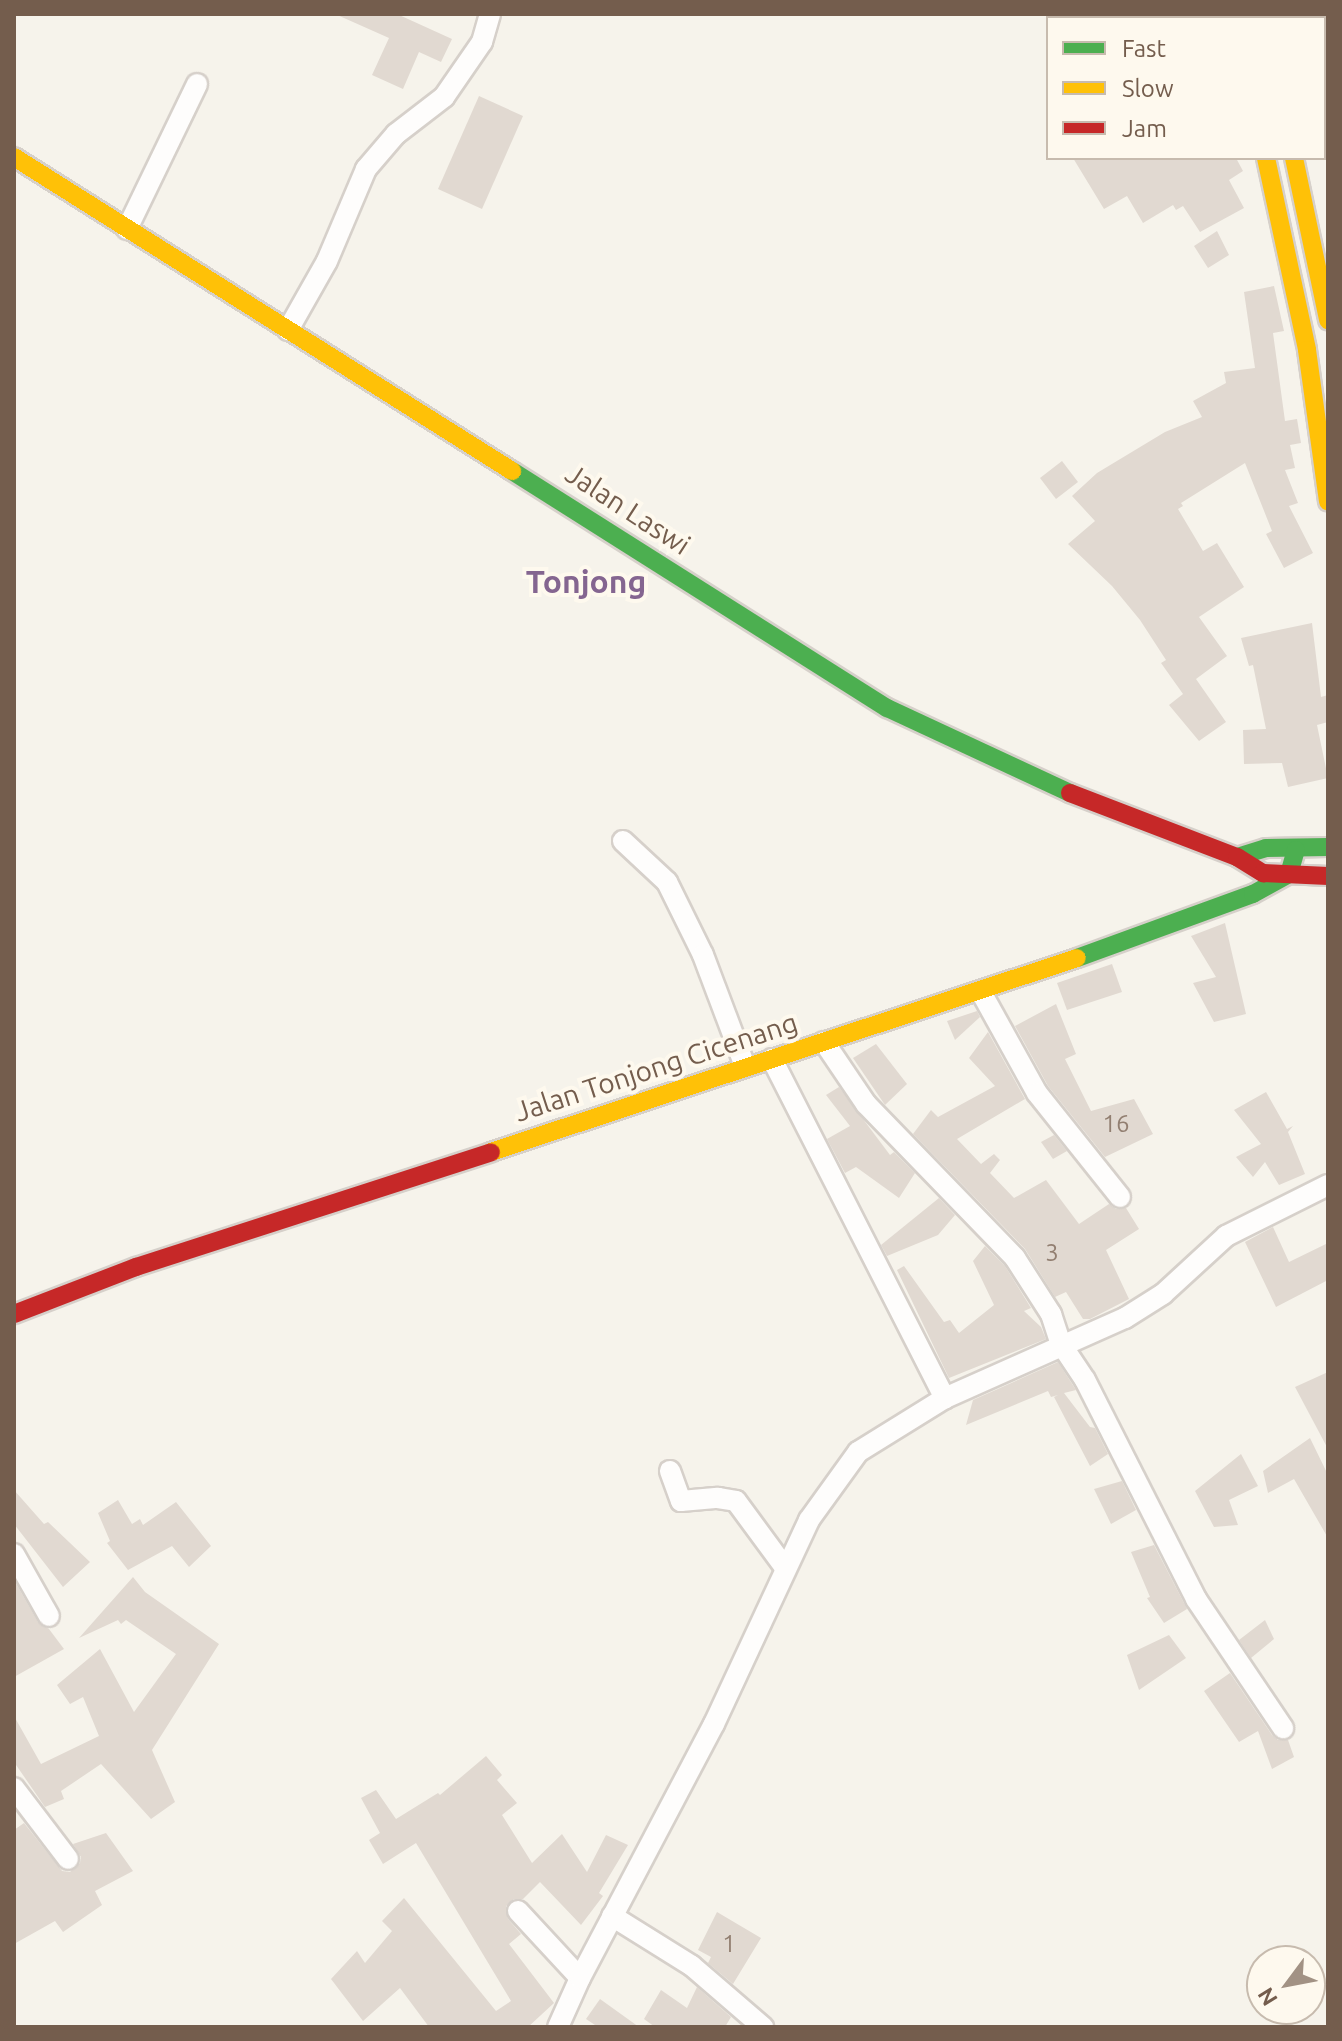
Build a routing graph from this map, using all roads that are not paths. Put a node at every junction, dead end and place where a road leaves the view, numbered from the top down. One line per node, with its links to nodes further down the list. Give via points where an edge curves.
1 (490, 14): 8 (street, via 482,42 444,97 396,134 366,169 327,261)
2 (197, 84): 6 (street)
3 (14, 157): 6 (main road, Jalan Laswi)
4 (1266, 160): 9 (main road, via 1307,350)
5 (1294, 160): 7 (main road)
6 (127, 229): 8 (main road, Jalan Laswi)
7 (1328, 320)
8 (288, 330): 13 (main road, Jalan Laswi, via 887,708 1046,784)
9 (1328, 502)
10 (623, 841): 19 (street, via 667,882 703,955)
11 (1328, 847): 12 (main road)
12 (1296, 850): 13 (main road, via 1266,848); 14 (main road)
13 (1237, 857): 14 (main road, Jalan Laswi, via 1263,873)
14 (1289, 874): 15 (main road, Jalan Laswi); 16 (main road, Jalan Tonjong Cicenang, via 1188,919)
15 (1328, 876)
16 (981, 992): 17 (main road, Jalan Tonjong Cicenang); 21 (street, via 1037,1093)
17 (824, 1042): 18 (main road, Jalan Tonjong Cicenang); 23 (street, via 866,1104 1015,1258 1051,1314)
18 (772, 1059): 19 (main road, Jalan Tonjong Cicenang); 24 (street)
19 (745, 1066): 22 (main road, Jalan Tonjong Cicenang, via 136,1267)
20 (1328, 1185): 23 (street, via 1226,1236 1163,1294 1125,1318)
21 (1120, 1197)
22 (14, 1314)
23 (1061, 1344): 24 (street); 29 (street, via 1085,1380 1196,1599)
24 (945, 1398): 27 (street, via 858,1452 809,1520)
25 (670, 1471): 27 (street, via 681,1501 736,1501)
26 (14, 1554): 28 (street)
27 (786, 1569): 33 (street, via 714,1724)
28 (49, 1616)
29 (1283, 1728)
30 (14, 1788): 31 (street)
31 (68, 1859)
32 (518, 1911): 34 (street)
33 (612, 1916): 34 (street); 36 (street, via 692,1966)
34 (580, 1978): 35 (street)
35 (558, 2027)
36 (763, 2027)

